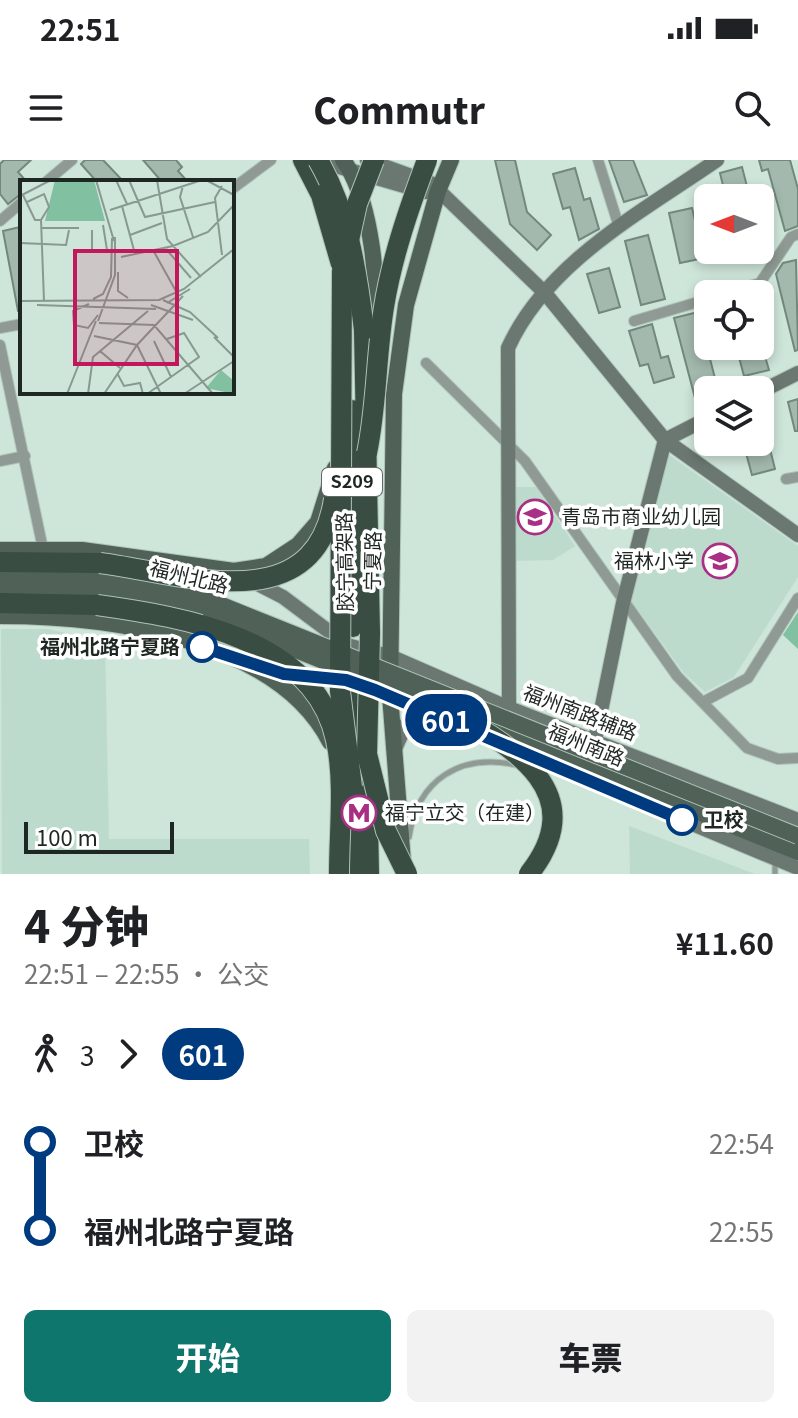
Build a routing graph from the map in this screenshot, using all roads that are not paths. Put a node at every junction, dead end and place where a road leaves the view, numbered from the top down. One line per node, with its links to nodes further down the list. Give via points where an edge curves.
1 (72, 160): 13 (street)
2 (271, 160): 14 (street)
3 (293, 160): 21 (main road, via 308,181 325,224)
4 (303, 160): 69 (highway, 胶宁高架路 / S209, bridge, via 321,195 347,283 352,338)
5 (316, 160): 12 (street); 39 (highway, 胶宁高架路 / S209, bridge, via 344,217 358,275)
6 (367, 160): 15 (street, via 431,183)
7 (374, 160): 38 (highway, bridge, via 357,204 342,272)
8 (427, 160): 39 (highway, bridge, via 384,307)
9 (451, 160): 15 (main road, 宁夏路)
10 (598, 160): 18 (street)
11 (717, 160): 18 (street)
12 (351, 164): 15 (street, via 424,192); 21 (main road, via 338,225); 29 (main road, 宁夏路, via 377,291)
13 (48, 180)
14 (234, 188)
15 (438, 191): 22 (street); 24 (main road, 宁夏路)
16 (20, 204): 17 (street)
17 (0, 221)
18 (619, 227): 22 (street)
19 (798, 234): 20 (street)
20 (762, 280)
21 (338, 281): 34 (street); 38 (main road, via 344,325)
22 (545, 293): 36 (street); 37 (street, via 522,318 508,348)
23 (694, 303): 25 (street)
24 (406, 305): 29 (main road); 56 (main road, 宁夏路, via 394,394)
25 (634, 321)
26 (20, 324): 27 (street)
27 (0, 328)
28 (0, 345): 31 (street)
29 (376, 362): 58 (main road, 宁夏路)
30 (426, 363): 37 (street)
31 (3, 372): 40 (street)
32 (798, 373): 33 (street)
33 (774, 385)
34 (335, 410): 38 (main road); 42 (street)
35 (694, 425): 36 (street)
36 (665, 440): 43 (street); 51 (street)
37 (506, 441): 51 (street, via 560,508); 61 (street)
38 (342, 444): 42 (main road); 46 (highway, bridge, via 332,510 320,537 306,557 280,575 246,584 213,583 100,563); 55 (main road); 69 (highway, 胶宁高架路, bridge, via 340,691)
39 (367, 453): 66 (highway, 胶宁高架路 / S209, bridge)
40 (25, 456): 41 (street); 44 (street)
41 (0, 461)
42 (335, 469): 47 (main road, via 318,522 298,545 266,566)
43 (798, 535)
44 (43, 549): 45 (main road); 47 (main road, via 139,556)
45 (0, 550)
46 (0, 562)
47 (234, 571): 54 (main road, via 236,588 220,641); 55 (street, via 283,597)
48 (0, 576): 52 (main road, 福州北路, via 115,581)
49 (0, 590): 52 (main road, 福州北路, via 110,593)
50 (798, 598): 60 (street, via 748,678)
51 (623, 603): 60 (street); 64 (street)
52 (213, 609): 58 (main road, 福州北路, bridge)
53 (0, 615): 54 (main road, via 76,617); 76 (highway, bridge, via 97,605 182,620 270,653 306,680 328,712 336,740)
54 (193, 644): 57 (main road)
55 (347, 645): 58 (main road); 58 (street, 福州南路辅路)
56 (392, 657): 58 (street, 福州南路辅路); 59 (main road, 宁夏路); 61 (street, 福州南路辅路)
57 (244, 663): 58 (street, via 284,674); 70 (main road, via 304,704 322,727)
58 (360, 666): 59 (main road, 宁夏路); 59 (street, 福州南路辅路); 63 (main road, 福州南路, bridge); 70 (main road); 72 (main road, 福州南路, bridge)
59 (383, 692): 62 (street, 福州南路辅路); 65 (main road, 宁夏路); 79 (main road, 宁夏路)
60 (703, 702): 67 (street, via 747,748 778,759)
61 (509, 708): 64 (street, 福州南路辅路)
62 (423, 710): 65 (street, via 406,724); 68 (street, 福州南路辅路)
63 (453, 713): 73 (main road, 福州南路, bridge); 81 (highway, bridge, via 512,747 536,770 551,827)
64 (595, 740): 71 (street, 福州南路辅路)
65 (395, 749): 80 (main road, 宁夏路)
66 (367, 754): 78 (highway, 胶宁高架路 / S209, bridge); 80 (highway, bridge, via 386,831)
67 (798, 758)
68 (576, 778): 74 (street, 福州南路辅路); 80 (lane, via 499,762 466,763 442,776 418,803)
69 (352, 787): 77 (highway, 胶宁高架路 / S209)
70 (347, 810): 77 (main road)
71 (798, 820)
72 (798, 836)
73 (798, 852)
74 (775, 858): 75 (street, 福州南路辅路); 82 (lane)
75 (798, 868)
76 (339, 874)
77 (349, 874)
78 (369, 874)
79 (377, 874)
80 (405, 874)
81 (529, 874)
82 (775, 874)

